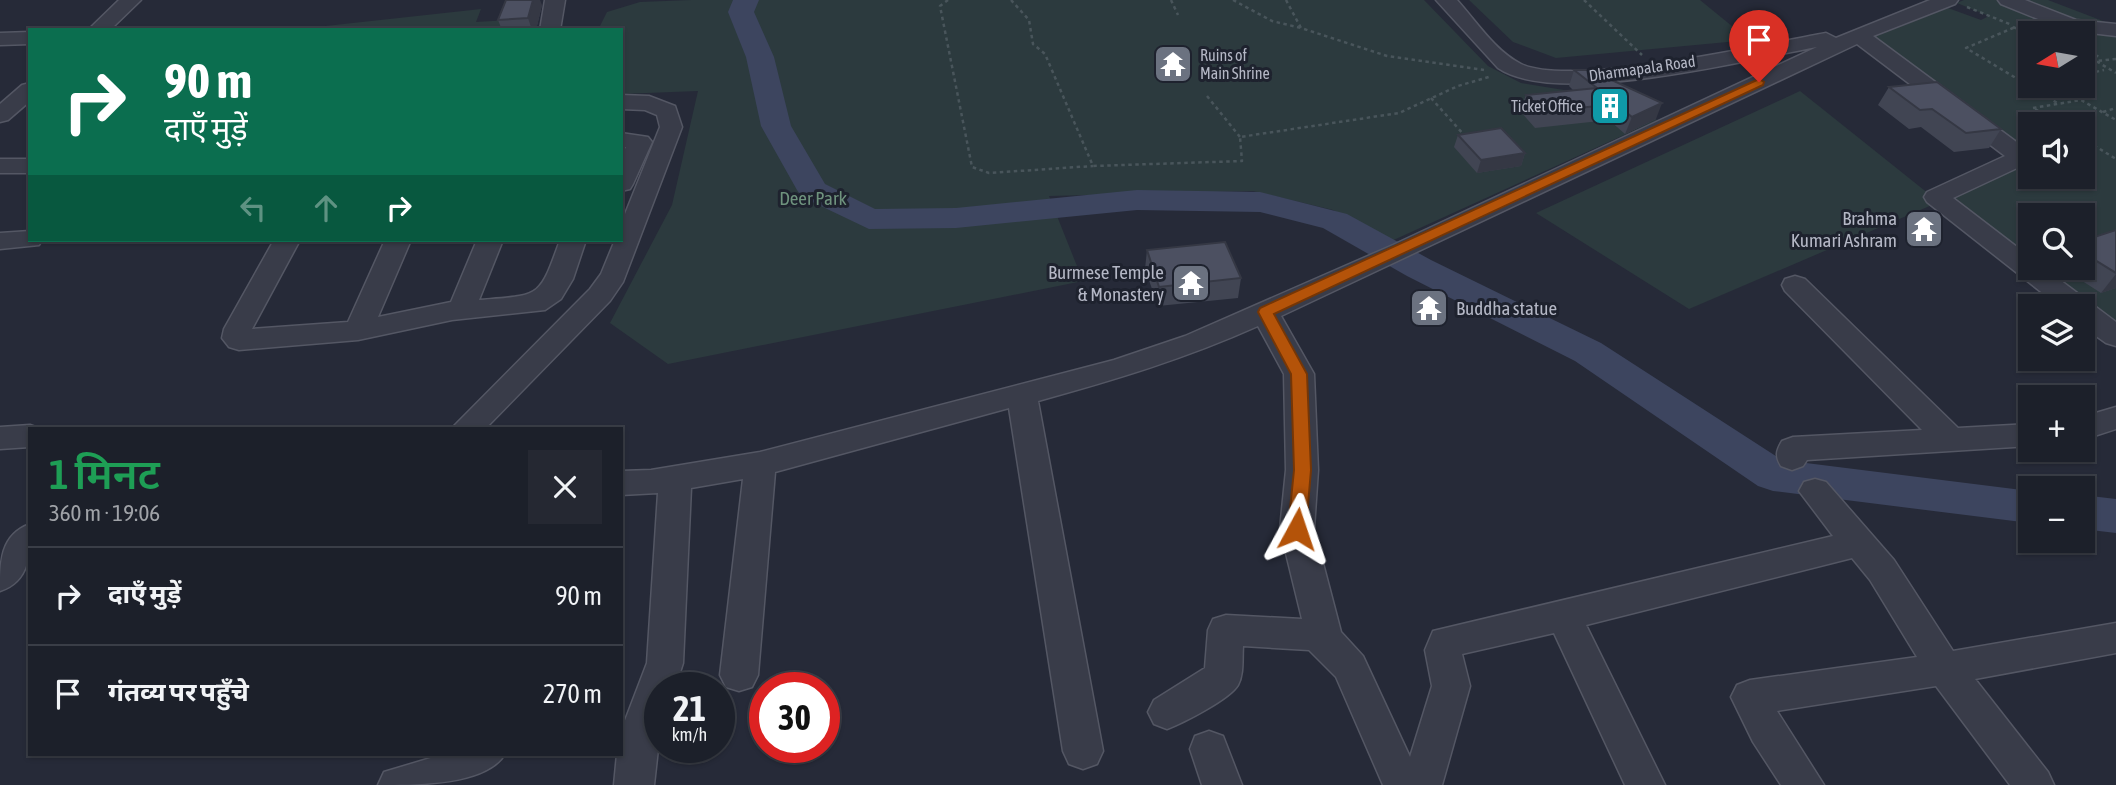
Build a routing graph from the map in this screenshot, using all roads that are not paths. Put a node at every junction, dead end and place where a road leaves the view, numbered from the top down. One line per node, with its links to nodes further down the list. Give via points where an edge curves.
1 (131, 0): 6 (street)
2 (555, 0): 7 (street)
3 (1446, 0): 9 (street, Dharmapala Road, via 1503,60 1529,74 1587,77)
4 (2008, 0): 8 (street, via 2073,26)
5 (1956, 3): 9 (street)
6 (100, 28)
7 (550, 28)
8 (2116, 30)
9 (1861, 34): 28 (street, via 2022,157 1936,197); 30 (street)
10 (0, 38): 11 (street)
11 (28, 38)
12 (28, 91): 13 (street)
13 (0, 92)
14 (28, 92): 16 (street)
15 (623, 102): 35 (street, via 658,105 667,111 671,127 614,276 591,305)
16 (0, 115)
17 (623, 140): 20 (street, via 639,142)
18 (0, 166): 19 (street)
19 (28, 166)
20 (623, 179)
21 (28, 239): 22 (street)
22 (0, 241)
23 (286, 242): 32 (street, via 236,338)
24 (397, 242): 32 (street)
25 (489, 242): 29 (street)
26 (572, 242): 29 (street, via 561,279 543,300)
27 (1795, 285): 39 (street)
28 (2061, 294)
29 (461, 310): 32 (street)
30 (1265, 312): 34 (street, via 1195,343 1121,368); 50 (street, via 1299,374 1303,470 1297,529)
31 (2095, 321): 33 (street)
32 (358, 331)
33 (2116, 336)
34 (1022, 394): 41 (street); 55 (street)
35 (468, 427)
36 (28, 436): 38 (street)
37 (2018, 436): 39 (street)
38 (0, 438)
39 (1950, 439): 40 (street, via 1793,449)
40 (1792, 458)
41 (760, 464): 42 (street); 52 (street)
42 (676, 478): 43 (street); 58 (street, via 664,673 638,738)
43 (623, 483)
44 (1815, 491): 46 (street)
45 (28, 540): 47 (street)
46 (1857, 543): 48 (street); 51 (street, via 1882,570)
47 (0, 577)
48 (1563, 614): 61 (street, via 1446,642 1443,650 1451,686); 62 (street)
49 (2116, 638): 51 (street)
50 (1325, 639): 53 (street, via 1226,630 1223,677); 60 (street, via 1350,667)
51 (1943, 667): 63 (street, via 1750,697); 64 (street)
52 (738, 674)
53 (1167, 712)
54 (1209, 749): 59 (street)
55 (1083, 751)
56 (483, 756): 57 (street, via 463,768)
57 (398, 785)
58 (634, 785)
59 (1222, 785)
60 (1403, 785)
61 (1422, 785)
62 (1645, 785)
63 (1804, 785)
64 (2034, 785)

